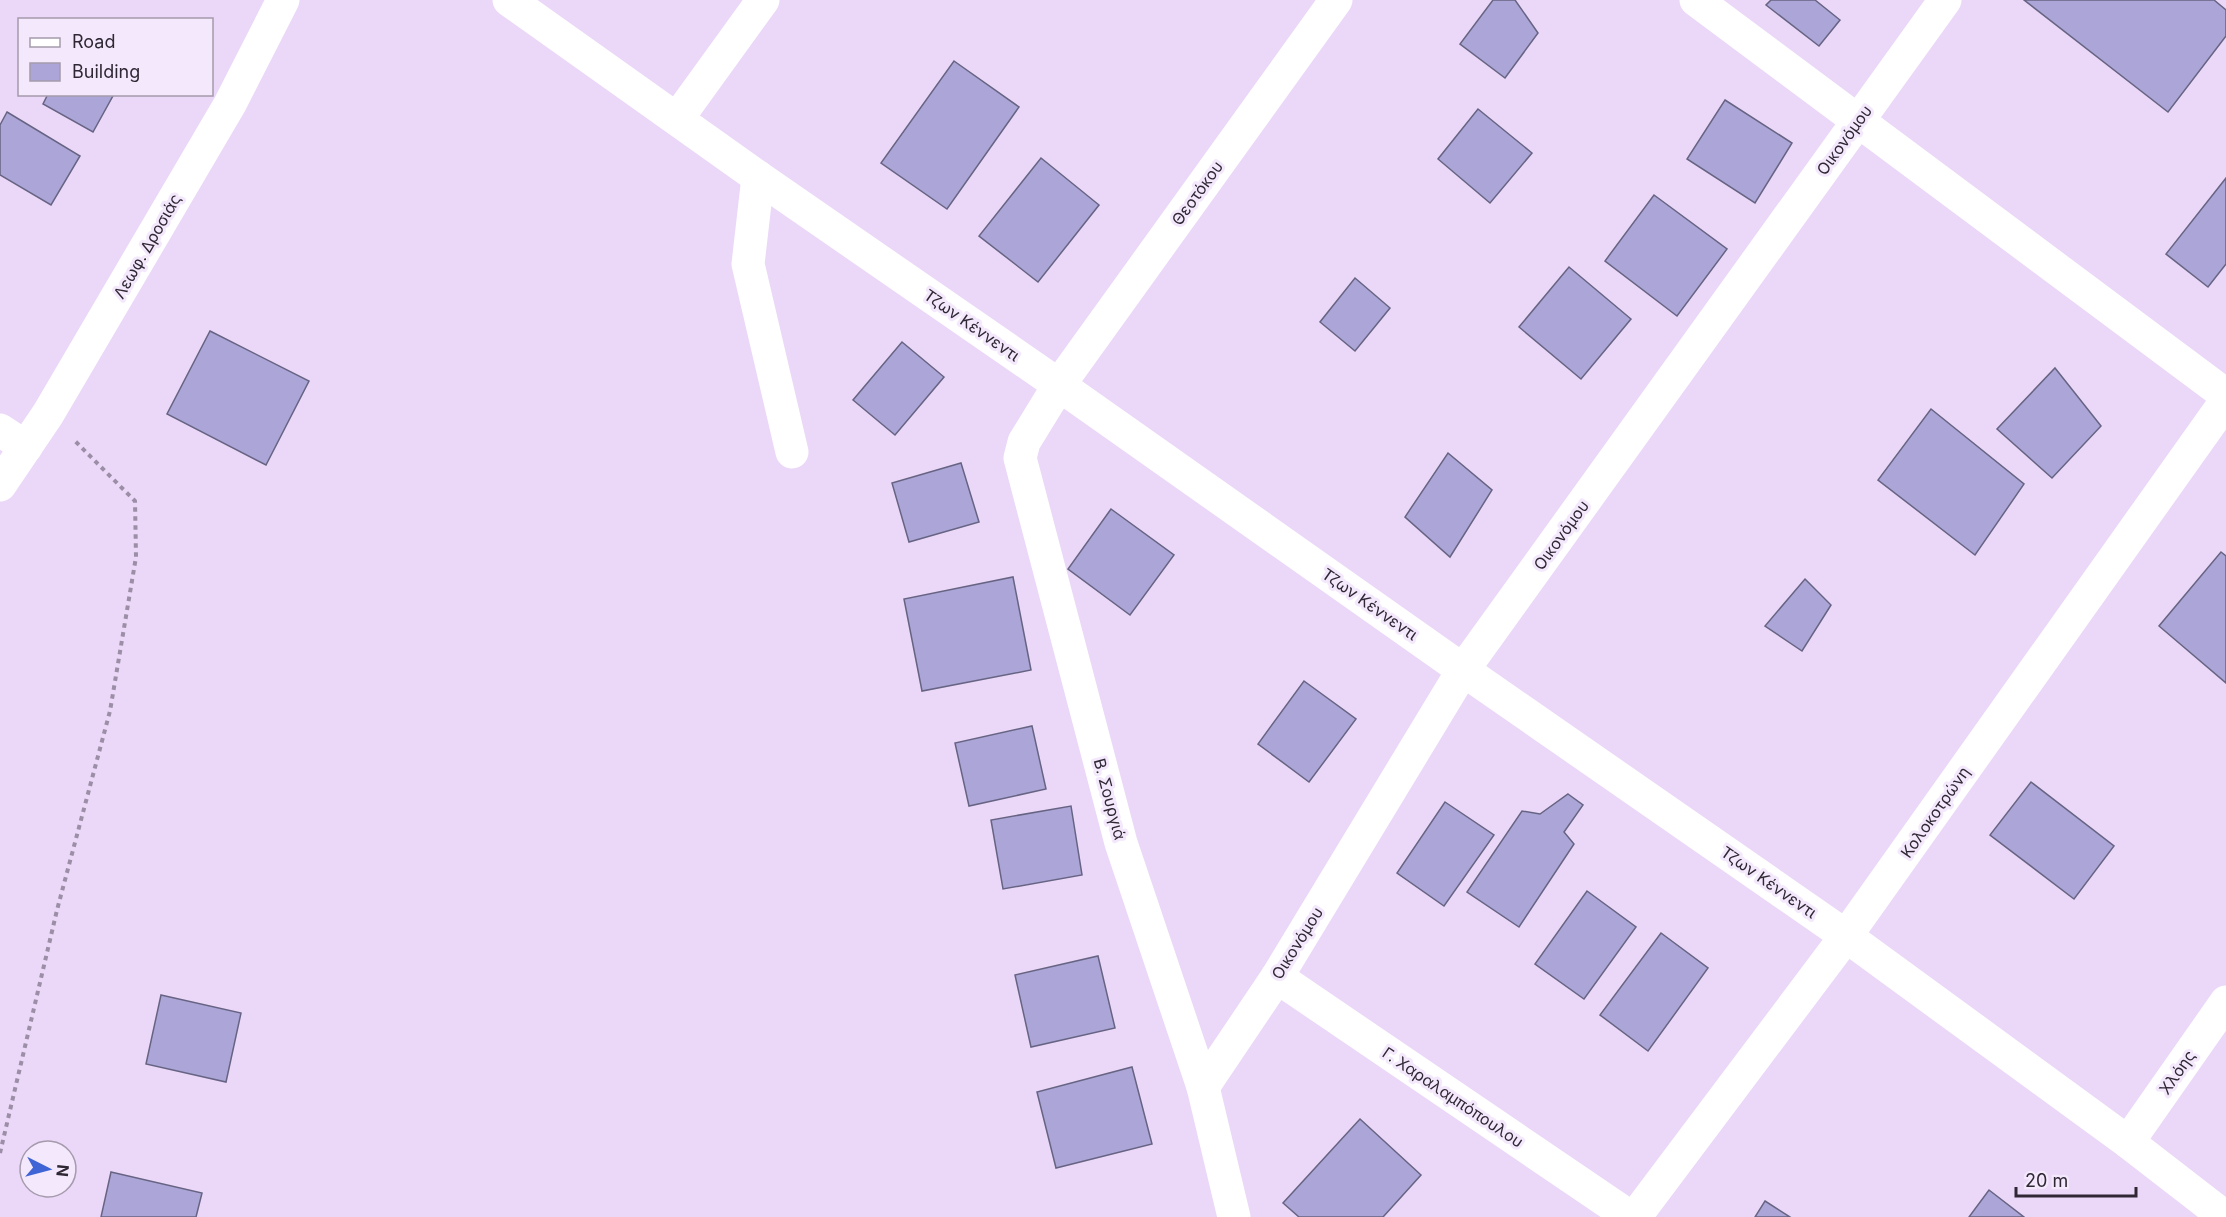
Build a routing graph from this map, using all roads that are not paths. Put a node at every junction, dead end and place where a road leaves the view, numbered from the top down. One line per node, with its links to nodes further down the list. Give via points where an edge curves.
1 (283, 0): 13 (street, Λεωφ. Δροσιάς, via 230,104 48,414)
2 (509, 0): 7 (street, Τζων Κέννεντι)
3 (763, 0): 7 (street)
4 (1336, 0): 10 (street, Θεοτόκου)
5 (1696, 0): 8 (street)
6 (1944, 0): 8 (street, Οικονόμου)
7 (677, 119): 9 (street, Τζων Κέννεντι)
8 (1858, 120): 11 (street); 16 (street, Οικονόμου)
9 (758, 177): 10 (street, Τζων Κέννεντι); 14 (street, via 748,264)
10 (1059, 385): 16 (street, Τζων Κέννεντι); 20 (street, Β. Σουργιά, via 1021,449 1021,466 1121,843)
11 (2226, 394)
12 (2226, 402): 17 (street, Κολοκοτρώνη)
13 (13, 439): 15 (street, Λεωφ. Δροσιάς)
14 (792, 452)
15 (0, 485)
16 (1463, 670): 17 (street, Τζων Κέννεντι); 18 (street, Οικονόμου)
17 (1846, 936): 21 (street, Τζων Κέννεντι); 25 (street, Κολοκοτρώνη)
18 (1277, 977): 20 (street, Οικονόμου); 24 (street, Γ. Χαραλαμπόπουλου)
19 (2226, 1002): 21 (street, Χλόης)
20 (1203, 1087): 23 (street, Β. Σουργιά)
21 (2128, 1142): 22 (street, Τζων Κέννεντι)
22 (2214, 1214)
23 (1234, 1217)
24 (1630, 1217)
25 (1635, 1217)

